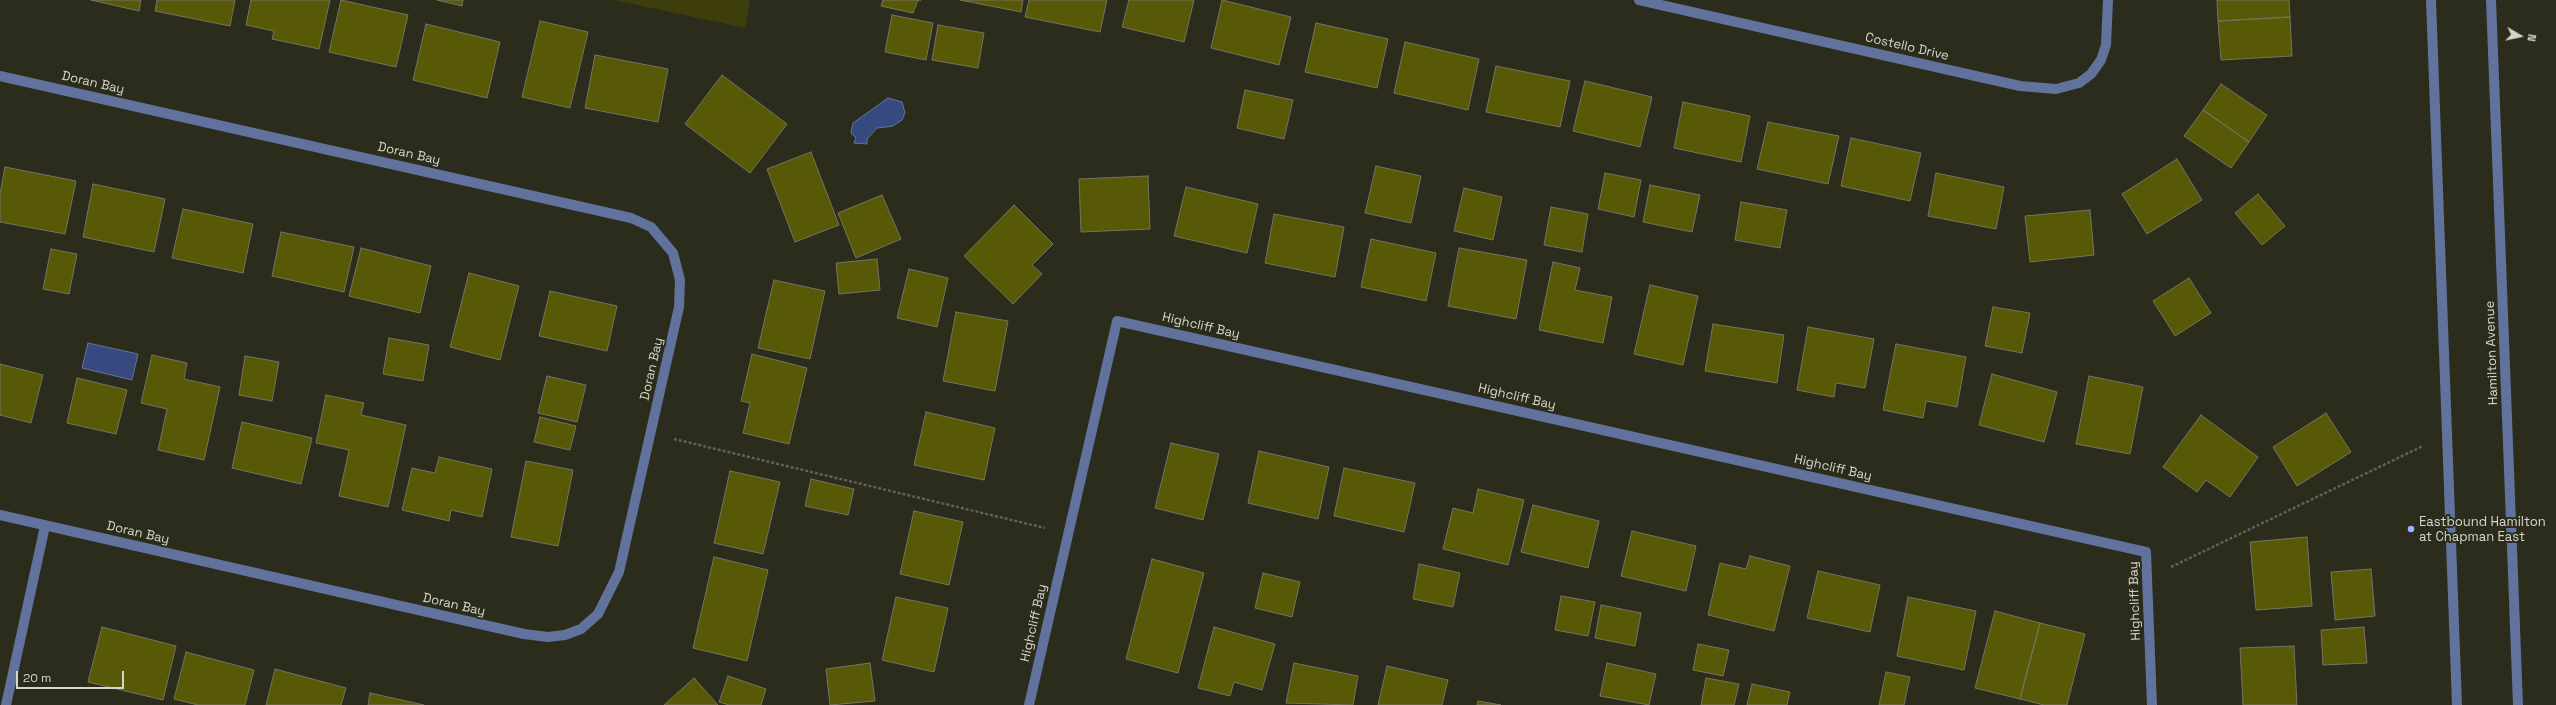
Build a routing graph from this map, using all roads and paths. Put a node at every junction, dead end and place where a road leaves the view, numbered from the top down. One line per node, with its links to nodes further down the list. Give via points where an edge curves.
1 (1639, 0): 2 (street, Costello Drive, via 2020,86 2056,89 2079,83 2101,60 2106,45)
2 (2108, 0)
3 (2431, 0): 7 (street)
4 (2491, 0): 16 (street, Hamilton Avenue)
5 (0, 76): 6 (street, Doran Bay, via 603,210 651,227 673,253 680,280 679,307)
6 (650, 434): 9 (street, Doran Bay, via 619,572 598,614 581,629 565,635 548,637 524,634); 10 (path)
7 (2447, 434): 11 (path); 15 (street)
8 (0, 515): 9 (street, Doran Bay)
9 (45, 526): 12 (street)
10 (1068, 534): 11 (street, Highcliff Bay, via 1117,321 2146,552); 13 (street, Highcliff Bay)
11 (2147, 579): 14 (street, Highcliff Bay)
12 (6, 705)
13 (1029, 705)
14 (2152, 705)
15 (2457, 705)
16 (2518, 705)

